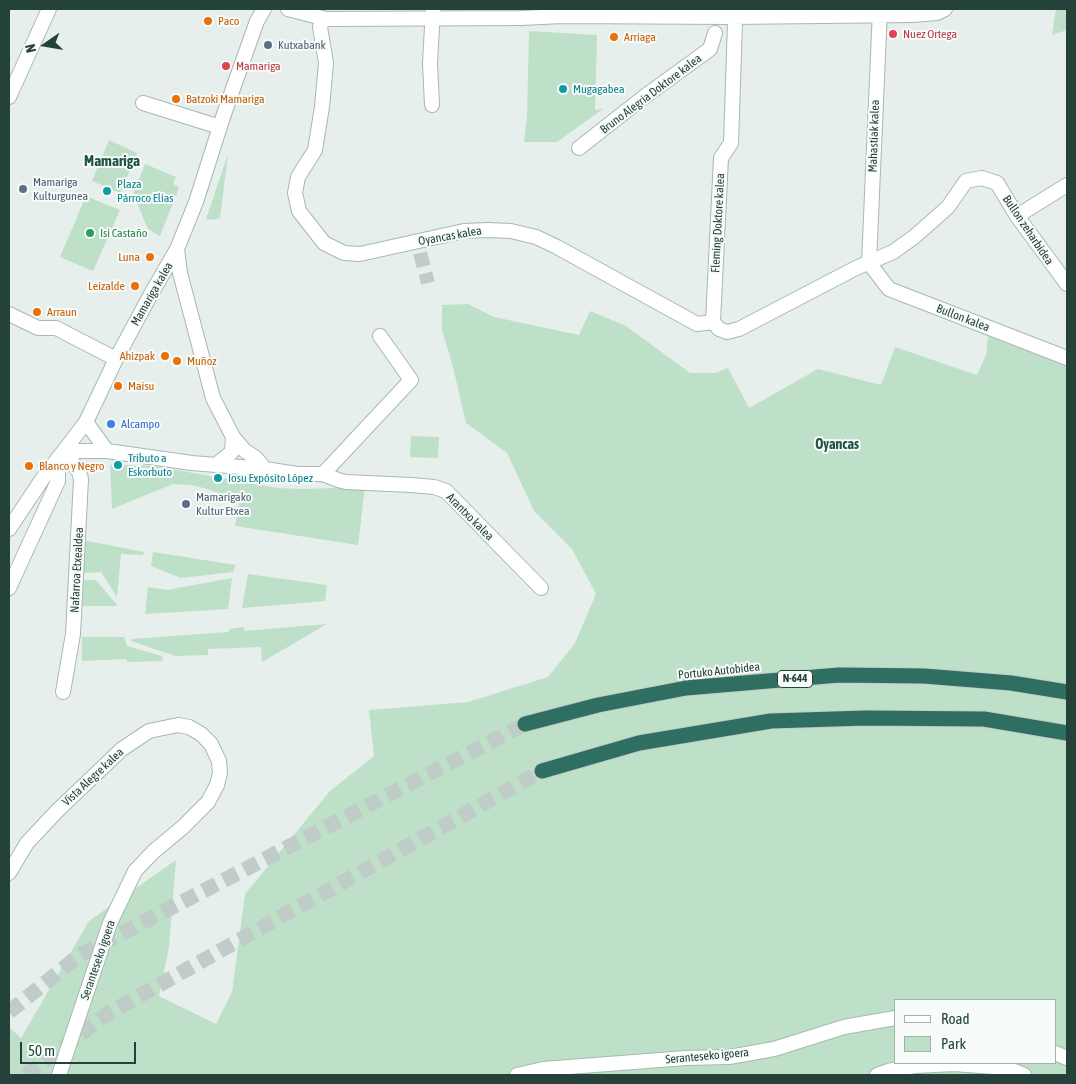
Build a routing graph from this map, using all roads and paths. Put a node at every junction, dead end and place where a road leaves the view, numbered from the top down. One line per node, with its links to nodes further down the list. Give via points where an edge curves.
1 (264, 9): 14 (street, Mamariga kalea)
2 (288, 9): 9 (street)
3 (946, 9): 4 (street, via 937,14)
4 (879, 12): 8 (street); 19 (street, Mahastiak kalea)
5 (45, 13): 11 (street)
6 (432, 13): 7 (street); 9 (street); 13 (street)
7 (597, 13): 8 (street)
8 (729, 13): 22 (street, Fleming Doktore kalea, via 735,23 731,143 721,158)
9 (326, 19): 22 (street, Oyancas kalea, via 320,27 326,63 315,150 298,177 295,193 299,211 324,243 344,253 360,254 464,231 511,231 557,246 697,324)
10 (715, 34): 15 (street, Bruno Alegria Doktore kalea, via 710,50)
11 (9, 97)
12 (143, 103): 14 (street)
13 (432, 105)
14 (220, 127): 18 (street, Mamariga kalea)
15 (579, 148)
16 (1067, 185): 17 (street)
17 (1017, 216): 19 (street, Bullon zeharbidea, via 997,183 982,178 966,181 948,207 914,237); 20 (street, Bullon zeharbidea)
18 (177, 249): 25 (street, Mamariga kalea); 27 (street, via 180,273 213,398)
19 (869, 263): 22 (street, Oyancas kalea, via 739,329 727,332); 24 (street, Bullon kalea, via 889,289)
20 (1067, 284)
21 (9, 314): 25 (street, via 38,328 56,328)
22 (713, 322)
23 (380, 336): 32 (street, via 410,380)
24 (1067, 358)
25 (116, 359): 26 (street, Mamariga kalea)
26 (86, 422): 28 (street); 29 (street, Mamariga kalea)
27 (233, 437): 30 (street, via 232,452); 31 (street)
28 (107, 451): 29 (street, Arantxo kalea); 30 (street, Arantxo kalea)
29 (61, 455): 33 (street, Mamariga kalea); 34 (street, via 58,481); 36 (street, Nafarroa Etxealdea, via 79,472 81,479 73,634)
30 (217, 464): 31 (street, Arantxo kalea)
31 (265, 469): 32 (street, Arantxo kalea)
32 (323, 474): 35 (street, Arantxo kalea, via 346,482 411,484 446,491)
33 (9, 529)
34 (9, 588)
35 (541, 588)
36 (63, 692)
37 (1067, 692): 38 (highway, Portuko Autobidea / N-644, via 924,676 840,675 686,688 598,705)
38 (525, 724)
39 (1067, 733): 40 (highway, via 984,719 771,721 639,743)
40 (542, 771)
41 (153, 852): 42 (street, Vista Alegre kalea, via 208,802 217,785 219,761 211,744 189,727 178,725 149,730 122,748 27,843); 44 (street, Seranteseko igoera, via 135,872 110,923)
42 (9, 873)
43 (894, 1018): 45 (street, Seranteseko igoera, via 844,1027 774,1049 729,1057 543,1069)
44 (59, 1075)
45 (517, 1075)
46 (877, 1075): 47 (street, via 915,1066 954,1064 1007,1068)
47 (1024, 1075)

